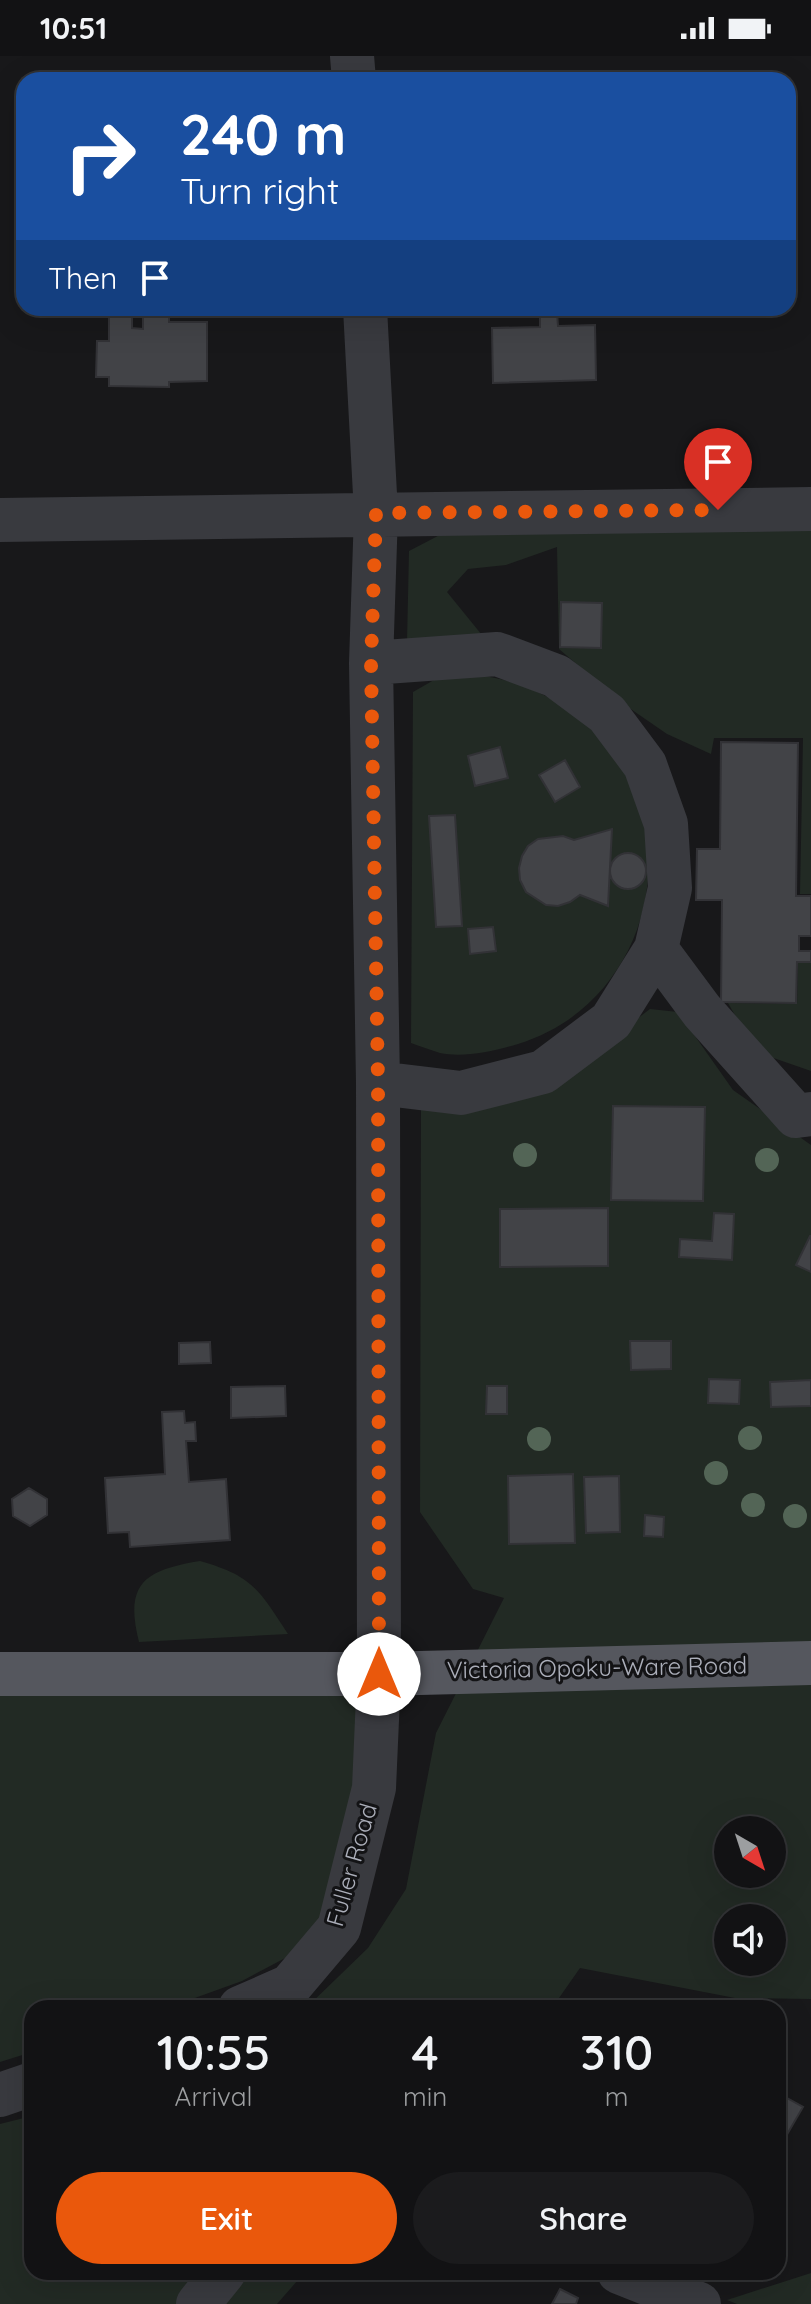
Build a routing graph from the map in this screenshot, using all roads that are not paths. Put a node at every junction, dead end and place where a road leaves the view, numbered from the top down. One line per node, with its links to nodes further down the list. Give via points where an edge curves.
1 (365, 316): 3 (street, Fuller Road)
2 (811, 509): 3 (street)
3 (376, 513): 4 (street); 5 (street, Fuller Road)
4 (0, 520)
5 (371, 663): 6 (street, via 497,654 556,676 607,714 645,765 666,824 670,888); 7 (street, Fuller Road)
6 (656, 949): 7 (street, via 611,1021 543,1072 461,1093); 8 (street, via 702,1011 796,1116)
7 (378, 1083): 11 (street, Fuller Road)
8 (811, 1114)
9 (811, 1663): 11 (main road, Victoria Opoku-Ware Road)
10 (0, 1674): 11 (main road, Victoria Opoku-Ware Road)
11 (379, 1674): 12 (street, Fuller Road, via 374,1788 339,1928 290,1986)
12 (269, 2000)
13 (24, 2087): 14 (street)
14 (0, 2095)
15 (218, 2280): 17 (street)
16 (639, 2280): 18 (street)
17 (198, 2304)
18 (699, 2304)

